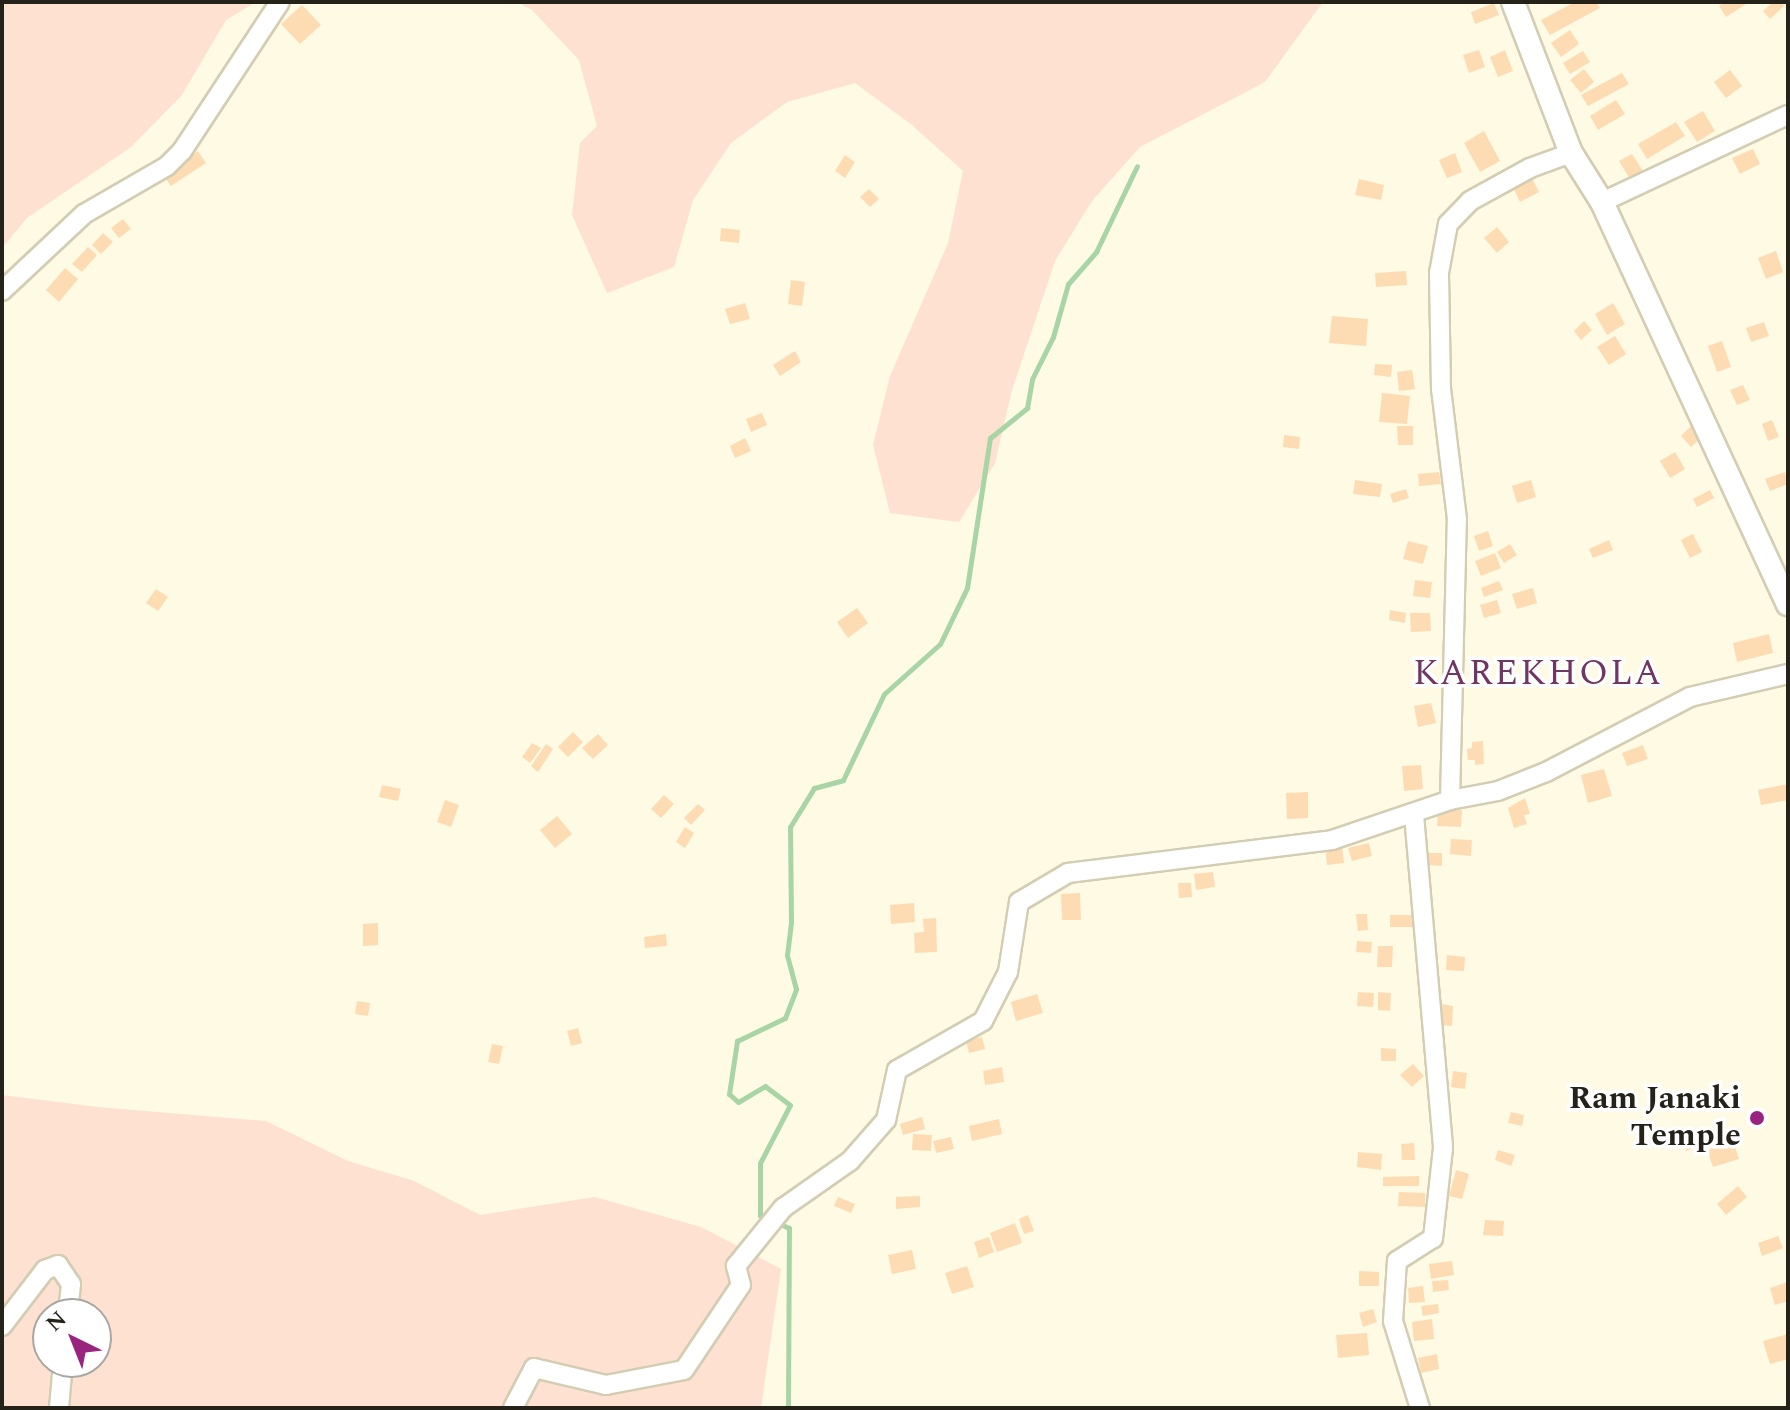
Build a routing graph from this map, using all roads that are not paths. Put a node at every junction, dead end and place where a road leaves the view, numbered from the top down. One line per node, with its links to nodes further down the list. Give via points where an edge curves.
1 (280, 2): 6 (street, via 182,151 167,166 84,214)
2 (1513, 2): 4 (street)
3 (1788, 115): 5 (street)
4 (1571, 153): 5 (street); 9 (street, via 1530,168 1470,201 1448,224 1439,273 1441,389 1457,519)
5 (1602, 202): 7 (street)
6 (2, 291)
7 (1788, 604)
8 (1788, 674): 9 (street, via 1690,697 1546,772 1498,791)
9 (1450, 800): 10 (street)
10 (1414, 815): 15 (street, via 1332,840 1068,873 1019,902 1008,972 983,1021 897,1070 886,1120 850,1161 783,1208 736,1266 741,1285 684,1370 606,1385 534,1368); 16 (street, via 1443,1148 1433,1238 1397,1261 1393,1321)
11 (70, 1298): 12 (street, via 71,1284 58,1265 45,1270)
12 (2, 1326)
13 (62, 1378): 14 (street)
14 (59, 1408)
15 (513, 1408)
16 (1420, 1408)

